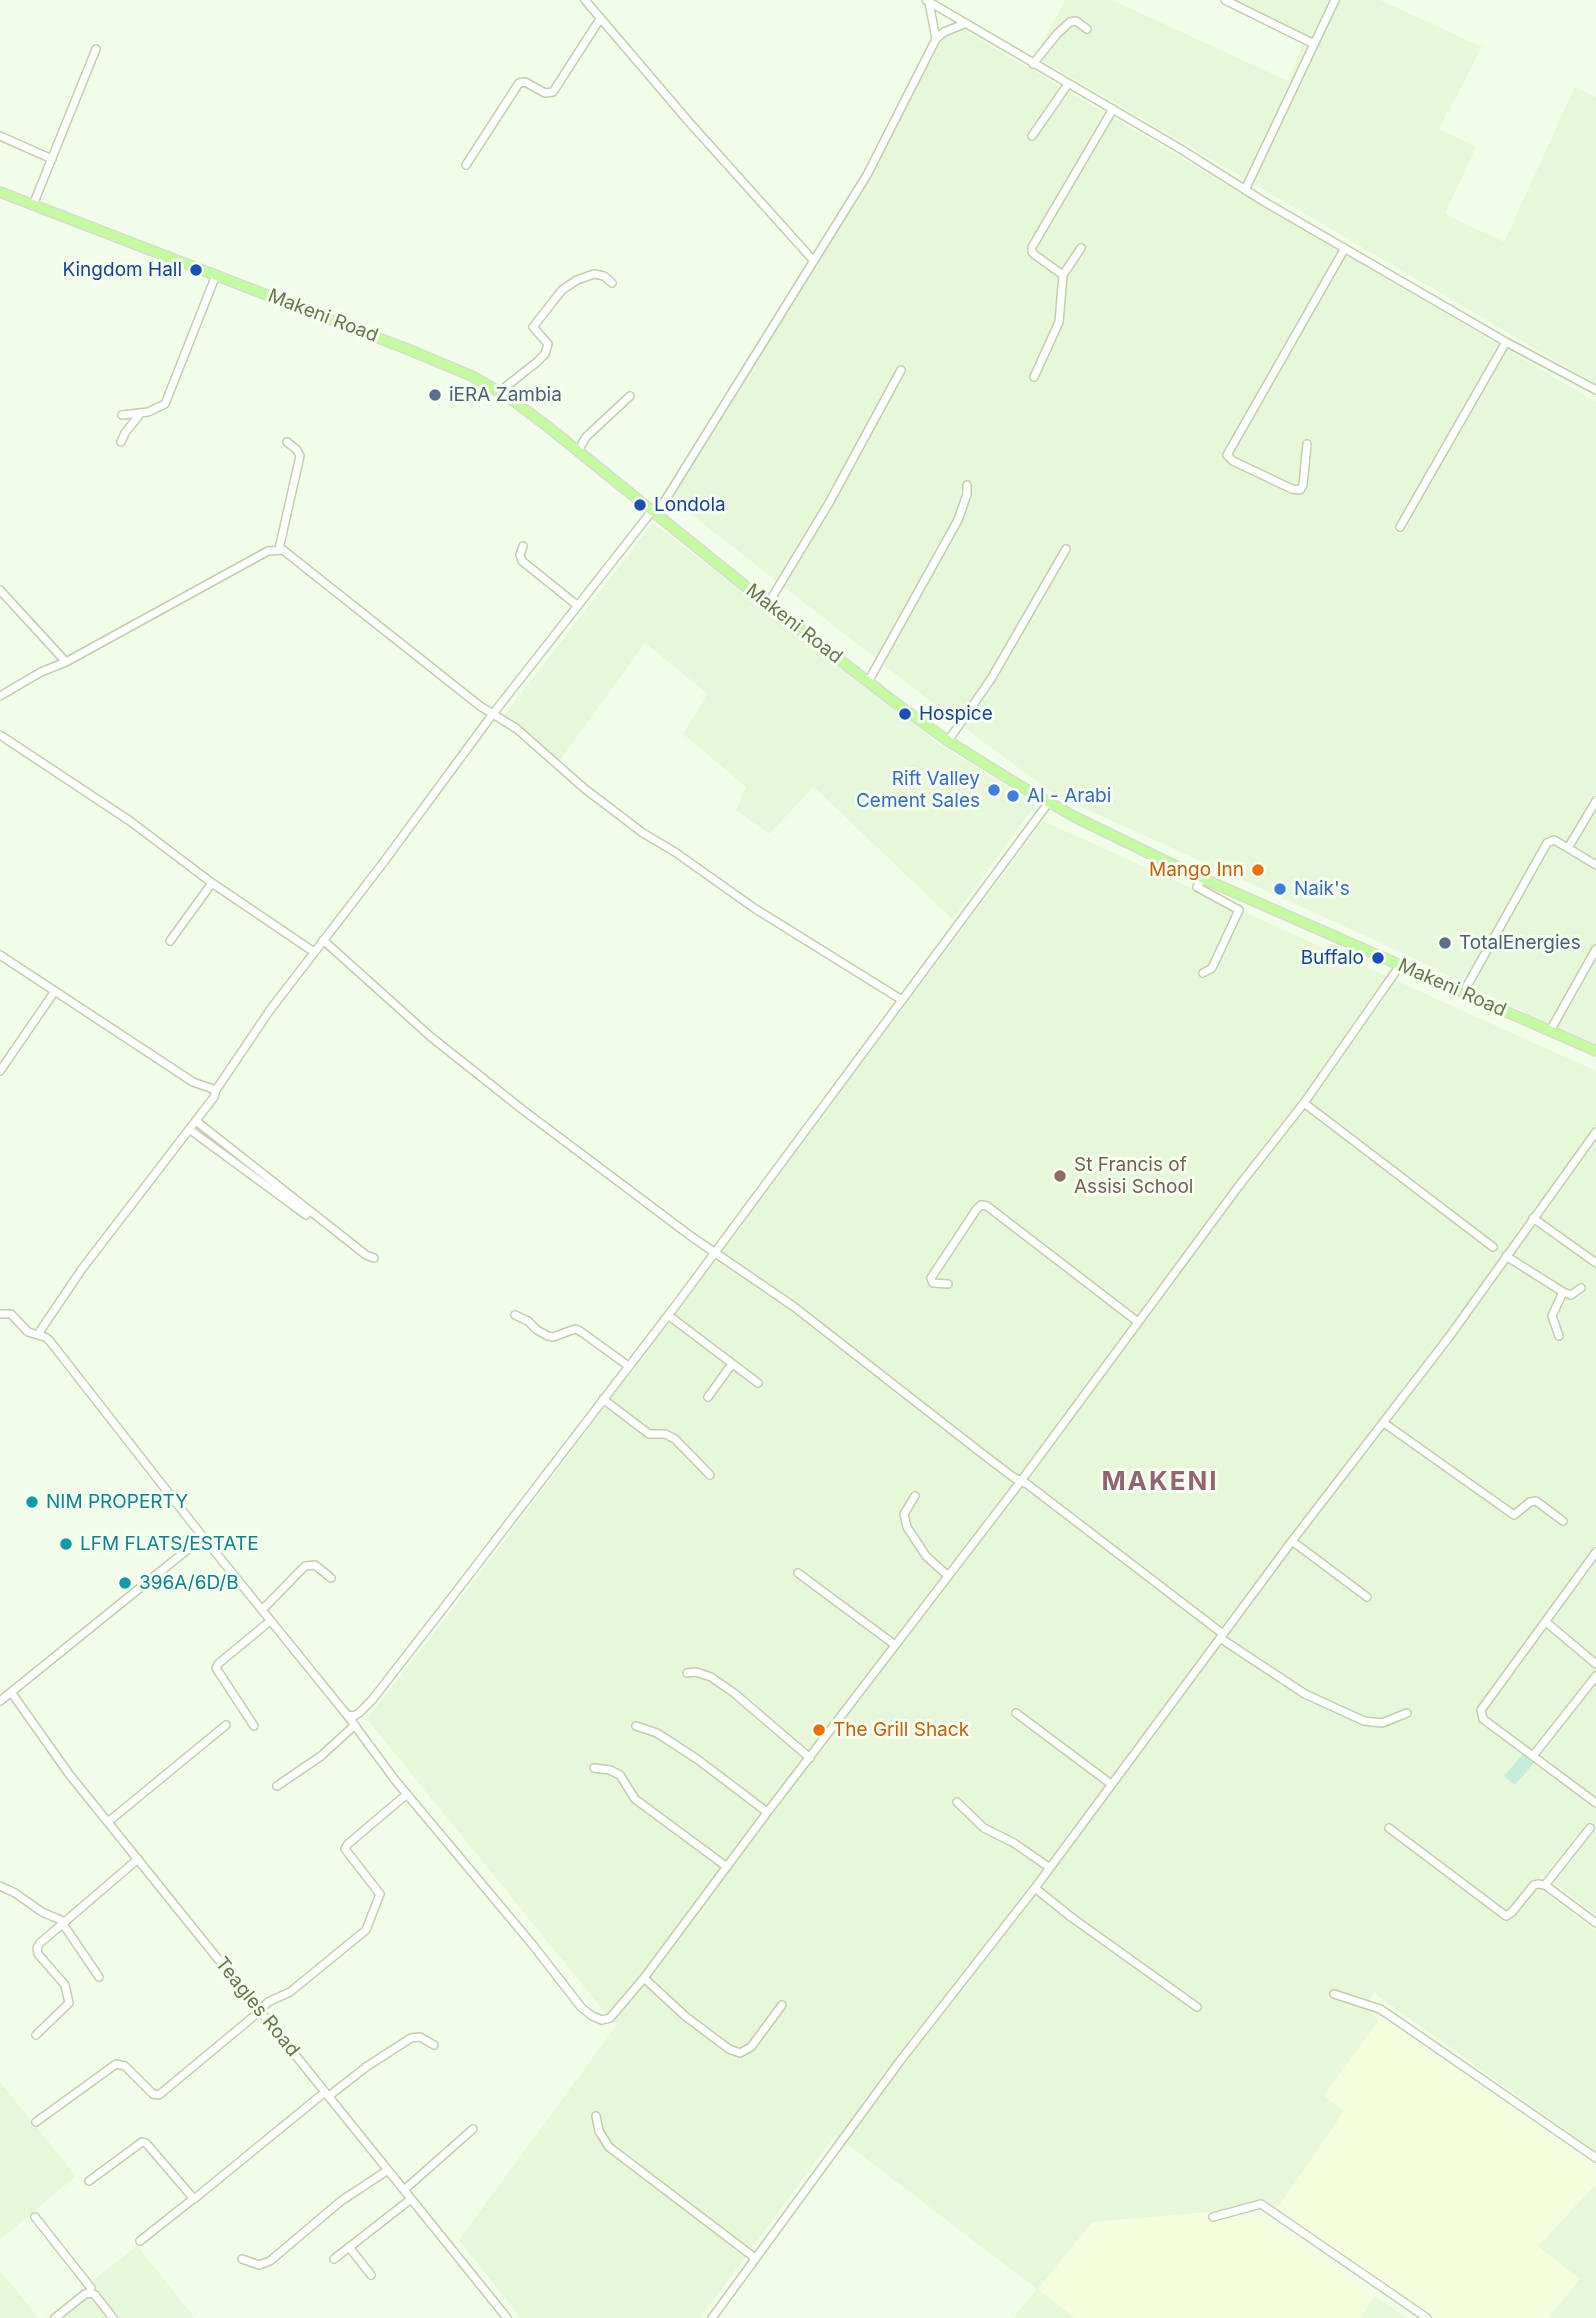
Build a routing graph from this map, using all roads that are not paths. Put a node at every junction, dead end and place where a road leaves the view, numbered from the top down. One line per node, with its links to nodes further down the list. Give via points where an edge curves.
1 (585, 0): 5 (street)
2 (1224, 0): 9 (street)
3 (1335, 0): 9 (street)
4 (928, 1): 6 (street); 8 (street)
5 (600, 19): 17 (street, via 553,92 519,83); 23 (street)
6 (964, 24): 8 (street); 11 (street)
7 (1087, 29): 11 (street, via 1070,22)
8 (936, 39): 23 (street, via 867,175)
9 (1314, 44): 18 (street)
10 (96, 48): 16 (street)
11 (1033, 64): 12 (street)
12 (1068, 84): 13 (street); 15 (street)
13 (1113, 109): 18 (street); 25 (street, via 1032,247 1035,255)
14 (0, 136): 16 (street)
15 (1032, 136)
16 (52, 159): 20 (street)
17 (466, 165)
18 (1245, 190): 22 (street)
19 (0, 192): 20 (main road, Makeni Road)
20 (33, 205): 24 (main road, Makeni Road)
21 (1081, 248): 25 (street)
22 (1345, 248): 27 (street); 37 (street, via 1227,455 1300,491)
23 (813, 260): 40 (street)
24 (216, 275): 31 (main road, Makeni Road, via 429,357); 33 (street, via 167,401)
25 (1063, 275): 29 (street, via 1060,319)
26 (611, 283): 31 (street, via 594,274 562,290 533,327 548,344 545,354)
27 (1506, 342): 30 (street); 41 (street)
28 (901, 370): 46 (street)
29 (1034, 377)
30 (1596, 390)
31 (499, 392): 38 (main road, Makeni Road)
32 (630, 396): 38 (street, via 586,437)
33 (140, 414): 34 (street); 35 (street)
34 (122, 415)
35 (121, 442)
36 (287, 442): 43 (street, via 300,456)
37 (1307, 444)
38 (578, 451): 40 (main road, Makeni Road)
39 (967, 485): 49 (street, via 958,520)
40 (654, 513): 46 (main road, Makeni Road); 47 (street)
41 (1400, 527)
42 (523, 546): 47 (street, via 522,561)
43 (279, 549): 48 (street); 51 (street)
44 (1066, 549): 53 (street, via 991,679)
45 (0, 590): 48 (street)
46 (768, 604): 49 (main road, Makeni Road)
47 (578, 606): 51 (street)
48 (66, 663): 50 (street)
49 (868, 682): 53 (main road, Makeni Road)
50 (0, 696)
51 (492, 715): 60 (street); 69 (street, via 517,729 584,789 643,833)
52 (0, 736): 59 (street, via 130,821)
53 (948, 741): 54 (main road, Makeni Road)
54 (1049, 802): 58 (main road, Makeni Road); 69 (street)
55 (1596, 802): 56 (street)
56 (1568, 848): 57 (street); 68 (street, via 1554,840 1547,844)
57 (1596, 865)
58 (1202, 878): 65 (main road, Makeni Road); 66 (street, via 1197,887 1239,910 1212,968)
59 (212, 883): 61 (street); 63 (street)
60 (323, 940): 63 (street); 81 (street, via 431,1037)
61 (170, 941)
62 (1596, 950): 70 (street)
63 (314, 952): 73 (street)
64 (0, 956): 67 (street)
65 (1401, 964): 68 (main road, Makeni Road); 74 (street)
66 (1203, 973)
67 (55, 992): 72 (street); 73 (street, via 193,1082)
68 (1463, 993): 70 (main road, Makeni Road)
69 (902, 1000): 81 (street)
70 (1550, 1031): 71 (main road, Makeni Road)
71 (1596, 1051)
72 (0, 1071)
73 (216, 1090): 75 (street)
74 (1304, 1103): 80 (street); 91 (street)
75 (196, 1121): 76 (street); 83 (street)
76 (189, 1129): 78 (street); 92 (street)
77 (1596, 1132): 79 (street)
78 (306, 1215)
79 (1533, 1218): 82 (street); 84 (street)
80 (1493, 1247)
81 (714, 1253): 90 (street); 101 (street, via 823,1329)
82 (1506, 1256): 87 (street); 99 (street)
83 (374, 1258)
84 (1596, 1264)
85 (948, 1284): 91 (street, via 933,1283 931,1278 975,1210 987,1206)
86 (1581, 1288): 87 (street, via 1571,1295)
87 (1563, 1292): 93 (street, via 1552,1316)
88 (0, 1314): 92 (street, via 11,1314 28,1332)
89 (515, 1315): 95 (street, via 548,1336 580,1331)
90 (668, 1315): 94 (street); 95 (street)
91 (1138, 1322): 101 (street)
92 (38, 1334): 104 (street, via 49,1340)
93 (1559, 1336)
94 (732, 1364): 96 (street); 97 (street)
95 (627, 1365): 98 (street)
96 (758, 1383)
97 (708, 1397)
98 (603, 1399): 100 (street, via 649,1434 676,1439); 123 (street, via 372,1700 354,1716)
99 (1384, 1423): 103 (street, via 1514,1515 1535,1501); 105 (street)
100 (710, 1475)
101 (1021, 1481): 108 (street); 114 (street)
102 (915, 1496): 108 (street, via 904,1514 906,1527 926,1556)
103 (1563, 1521)
104 (203, 1537): 111 (street); 119 (street)
105 (1292, 1541): 110 (street); 114 (street)
106 (1596, 1552): 113 (street)
107 (799, 1573): 115 (street)
108 (947, 1575): 115 (street)
109 (331, 1578): 111 (street, via 315,1565 305,1566)
110 (1367, 1597)
111 (262, 1610): 112 (street)
112 (270, 1621): 123 (street); 126 (street, via 216,1668)
113 (1546, 1622): 116 (street); 128 (street, via 1481,1710 1483,1719)
114 (1222, 1636): 122 (street, via 1305,1694 1364,1721 1382,1723); 131 (street)
115 (895, 1645): 129 (street)
116 (1596, 1664)
117 (687, 1673): 129 (street, via 711,1677)
118 (1596, 1676): 128 (street)
119 (11, 1692): 120 (street); 137 (street, Teagles Road)
120 (0, 1701)
121 (1016, 1713): 131 (street)
122 (1407, 1713)
123 (347, 1715): 125 (street)
124 (226, 1725): 137 (street)
125 (355, 1725): 132 (street); 133 (street)
126 (254, 1726)
127 (636, 1726): 136 (street, via 657,1733 697,1759)
128 (1533, 1756): 135 (street)
129 (810, 1758): 136 (street)
130 (594, 1768): 141 (street, via 620,1775 635,1798)
131 (1111, 1784): 142 (street)
132 (277, 1786)
133 (407, 1794): 149 (street, via 592,2016 610,2018); 153 (street, via 345,1849 380,1894 366,1930)
134 (957, 1802): 142 (street, via 984,1828)
135 (1596, 1803)
136 (767, 1812): 141 (street)
137 (108, 1822): 140 (street, Teagles Road)
138 (1389, 1828): 143 (street, via 1506,1916 1534,1885)
139 (1590, 1828): 143 (street)
140 (138, 1859): 146 (street); 153 (street, Teagles Road)
141 (727, 1867): 149 (street)
142 (1049, 1868): 145 (street)
143 (1545, 1885): 147 (street)
144 (0, 1886): 146 (street)
145 (1035, 1888): 152 (street); 170 (street)
146 (63, 1922): 148 (street); 154 (street, via 37,1948 65,1985 69,2003)
147 (1596, 1923)
148 (99, 1977)
149 (643, 1978): 151 (street, via 685,2015 740,2053 751,2047)
150 (1334, 1994): 160 (street, via 1380,2009)
151 (782, 2005)
152 (1197, 2007)
153 (260, 2011): 156 (street, Teagles Road); 158 (street, via 159,2095 125,2066 116,2064)
154 (36, 2035)
155 (434, 2045): 156 (street, via 420,2036 411,2038)
156 (327, 2094): 161 (street, Teagles Road); 164 (street)
157 (596, 2116): 170 (street, via 609,2147)
158 (36, 2122)
159 (473, 2129): 163 (street)
160 (1596, 2158)
161 (388, 2170): 163 (street, Teagles Road); 171 (street, via 341,2201 270,2261 259,2264)
162 (89, 2181): 164 (street, via 142,2141)
163 (404, 2190): 165 (street, Teagles Road)
164 (193, 2199): 168 (street)
165 (411, 2199): 169 (street); 177 (street, Teagles Road)
166 (35, 2217): 174 (street, via 91,2288)
167 (1213, 2217): 179 (street, via 1261,2204)
168 (140, 2241)
169 (349, 2247): 172 (street); 173 (street)
170 (755, 2258): 178 (street)
171 (242, 2259)
172 (334, 2259)
173 (371, 2274)
174 (90, 2293): 175 (street); 176 (street)
175 (55, 2318)
176 (113, 2318)
177 (507, 2318)
178 (712, 2318)
179 (1427, 2318)

